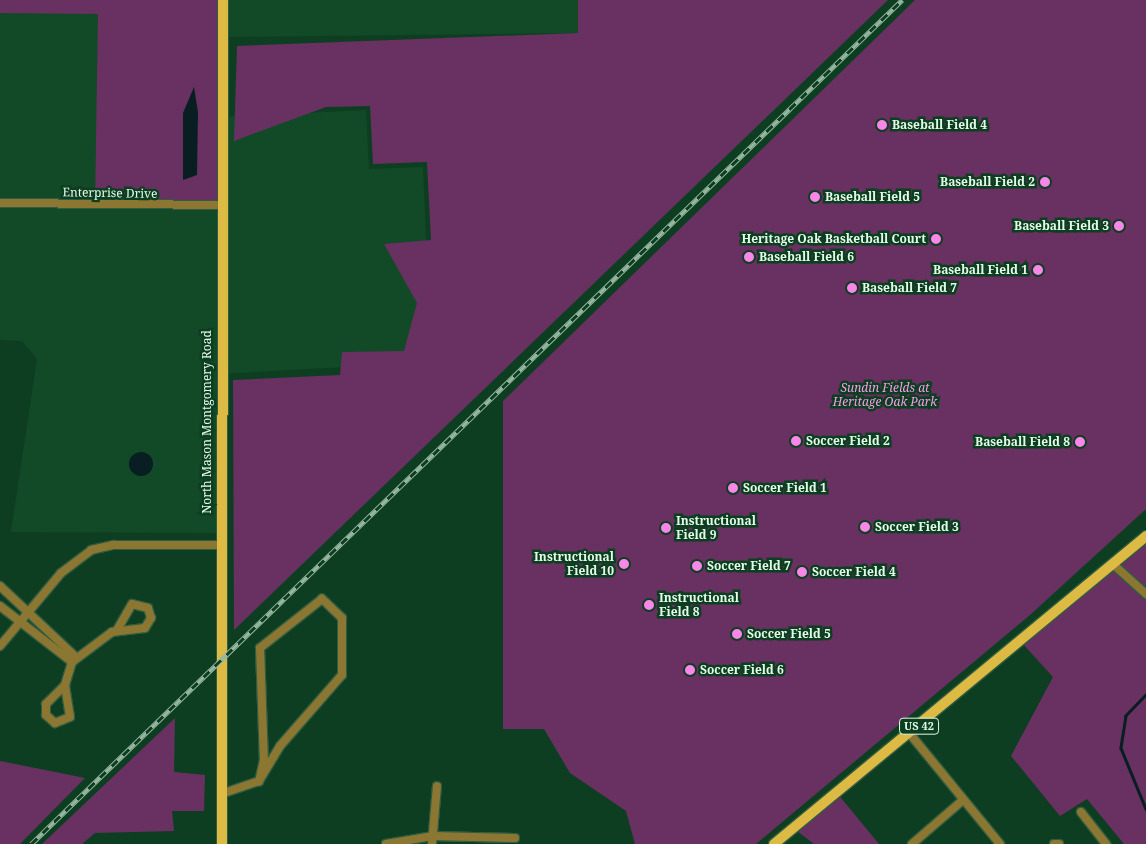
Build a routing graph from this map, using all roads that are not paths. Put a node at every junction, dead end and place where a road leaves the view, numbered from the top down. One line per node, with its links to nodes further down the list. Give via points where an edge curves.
1 (223, 0): 3 (main road, North Mason Montgomery Road)
2 (0, 203): 3 (street, Enterprise Drive)
3 (221, 205): 5 (main road, North Mason Montgomery Road)
4 (1146, 536): 6 (main road, US 42)
5 (220, 545): 10 (street, via 113,545 91,550 73,562); 18 (main road, North Mason Montgomery Road)
6 (1115, 566): 8 (street); 15 (main road, US 42)
7 (0, 586): 10 (street)
8 (1146, 594)
9 (0, 606): 10 (street)
10 (24, 618): 12 (street); 13 (street); 13 (street, via 56,635)
11 (117, 630): 11 (street, via 132,604 148,608 151,618 145,628); 13 (street)
12 (0, 646)
13 (74, 660): 14 (street)
14 (65, 685): 14 (street, via 70,717 55,723 46,715 46,704)
15 (910, 734): 19 (street); 25 (main road, US 42)
16 (259, 781): 16 (street, via 280,746 342,676 342,618 322,600 260,648 264,760); 18 (street)
17 (437, 786): 22 (street)
18 (221, 794): 23 (main road, North Mason Montgomery Road)
19 (963, 800): 26 (street); 27 (street)
20 (1081, 812): 30 (street)
21 (515, 838): 22 (street)
22 (433, 840): 24 (street)
23 (222, 844)
24 (386, 844)
25 (774, 844)
26 (912, 844)
27 (1000, 844)
28 (1054, 844): 29 (street)
29 (1059, 844)
30 (1106, 844)

